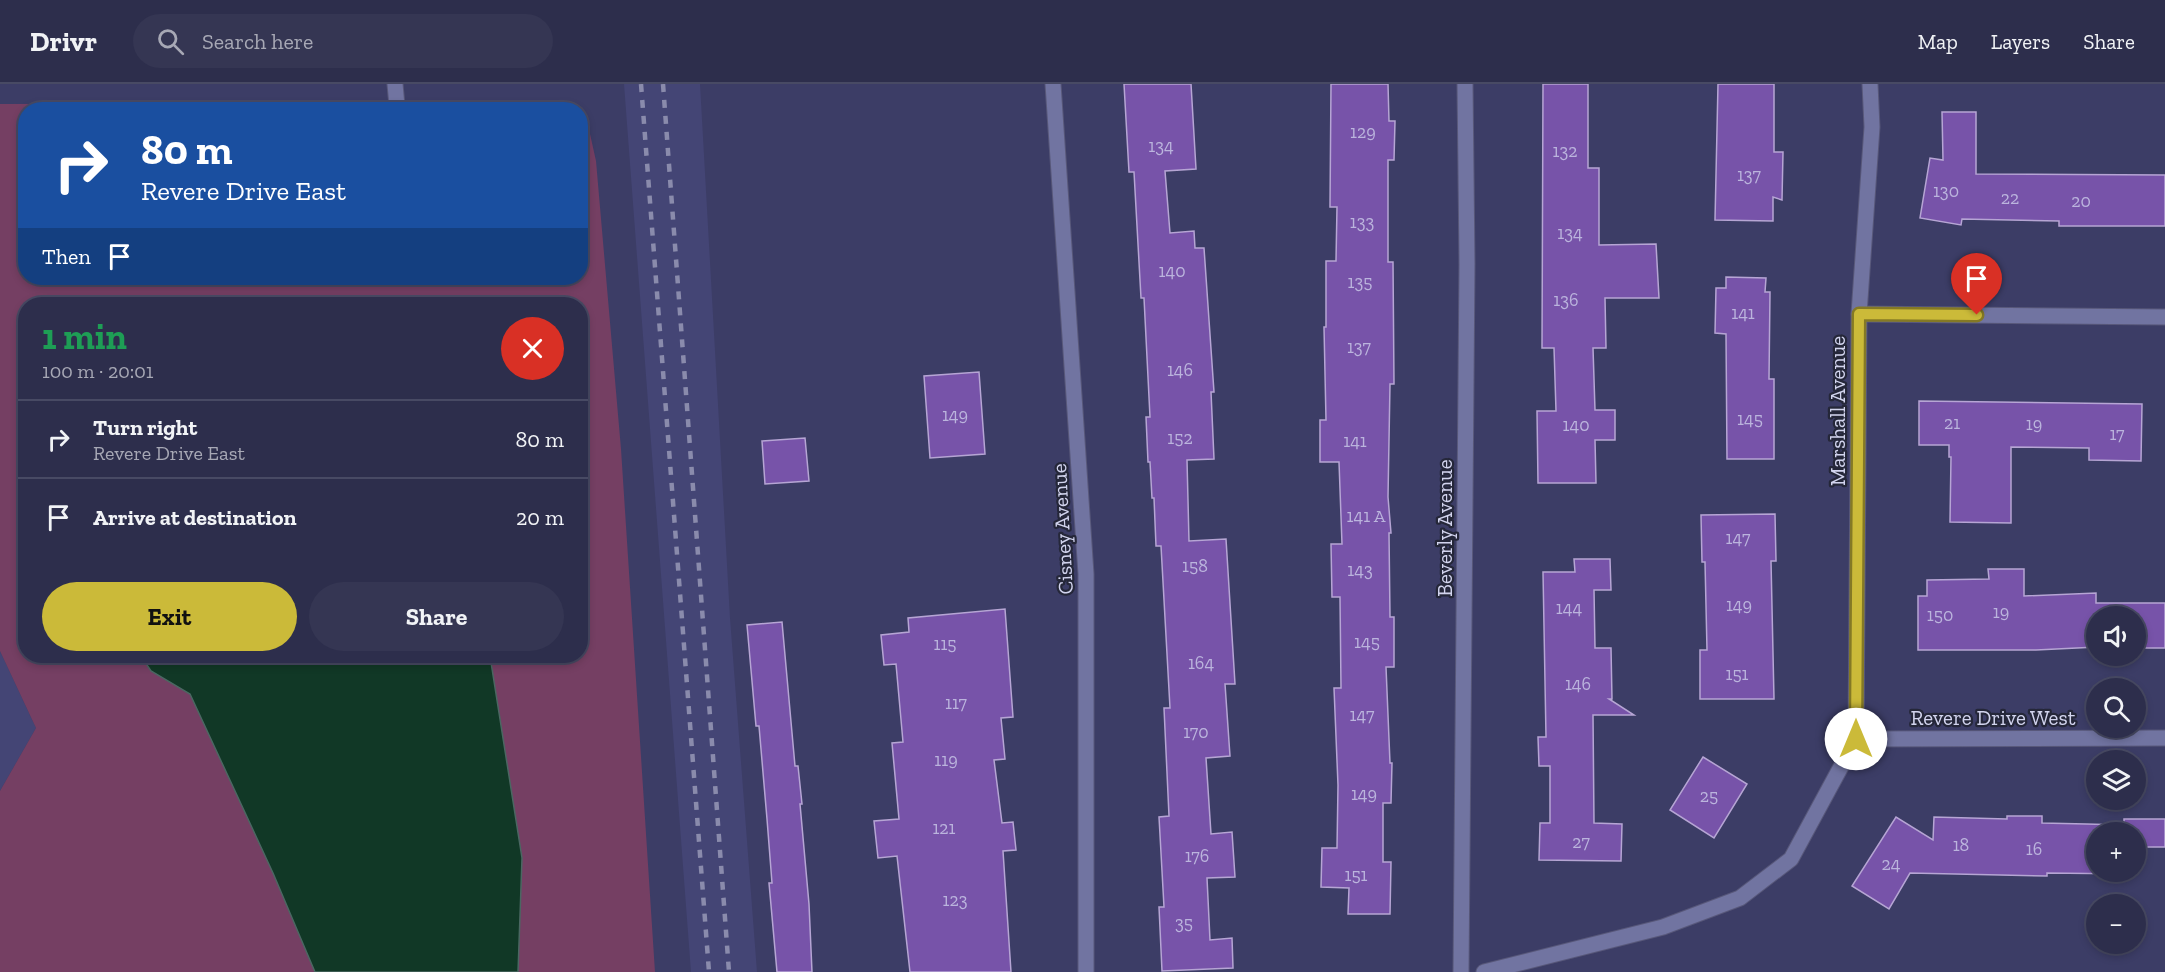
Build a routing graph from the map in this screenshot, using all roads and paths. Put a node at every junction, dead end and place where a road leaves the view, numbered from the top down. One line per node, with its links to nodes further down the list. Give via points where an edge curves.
1 (395, 84): 5 (street)
2 (1053, 84): 10 (street, Cisney Avenue, via 1086,574)
3 (1465, 84): 11 (street, Beverly Avenue)
4 (1870, 84): 6 (street, Marshall Avenue, via 1872,127)
5 (397, 102)
6 (1859, 314): 7 (street); 9 (street, Marshall Avenue)
7 (2165, 317)
8 (2165, 738): 9 (street, Revere Drive West)
9 (1856, 739): 12 (street, via 1791,859 1740,898 1664,927)
10 (1086, 972)
11 (1461, 972)
12 (1484, 972)

